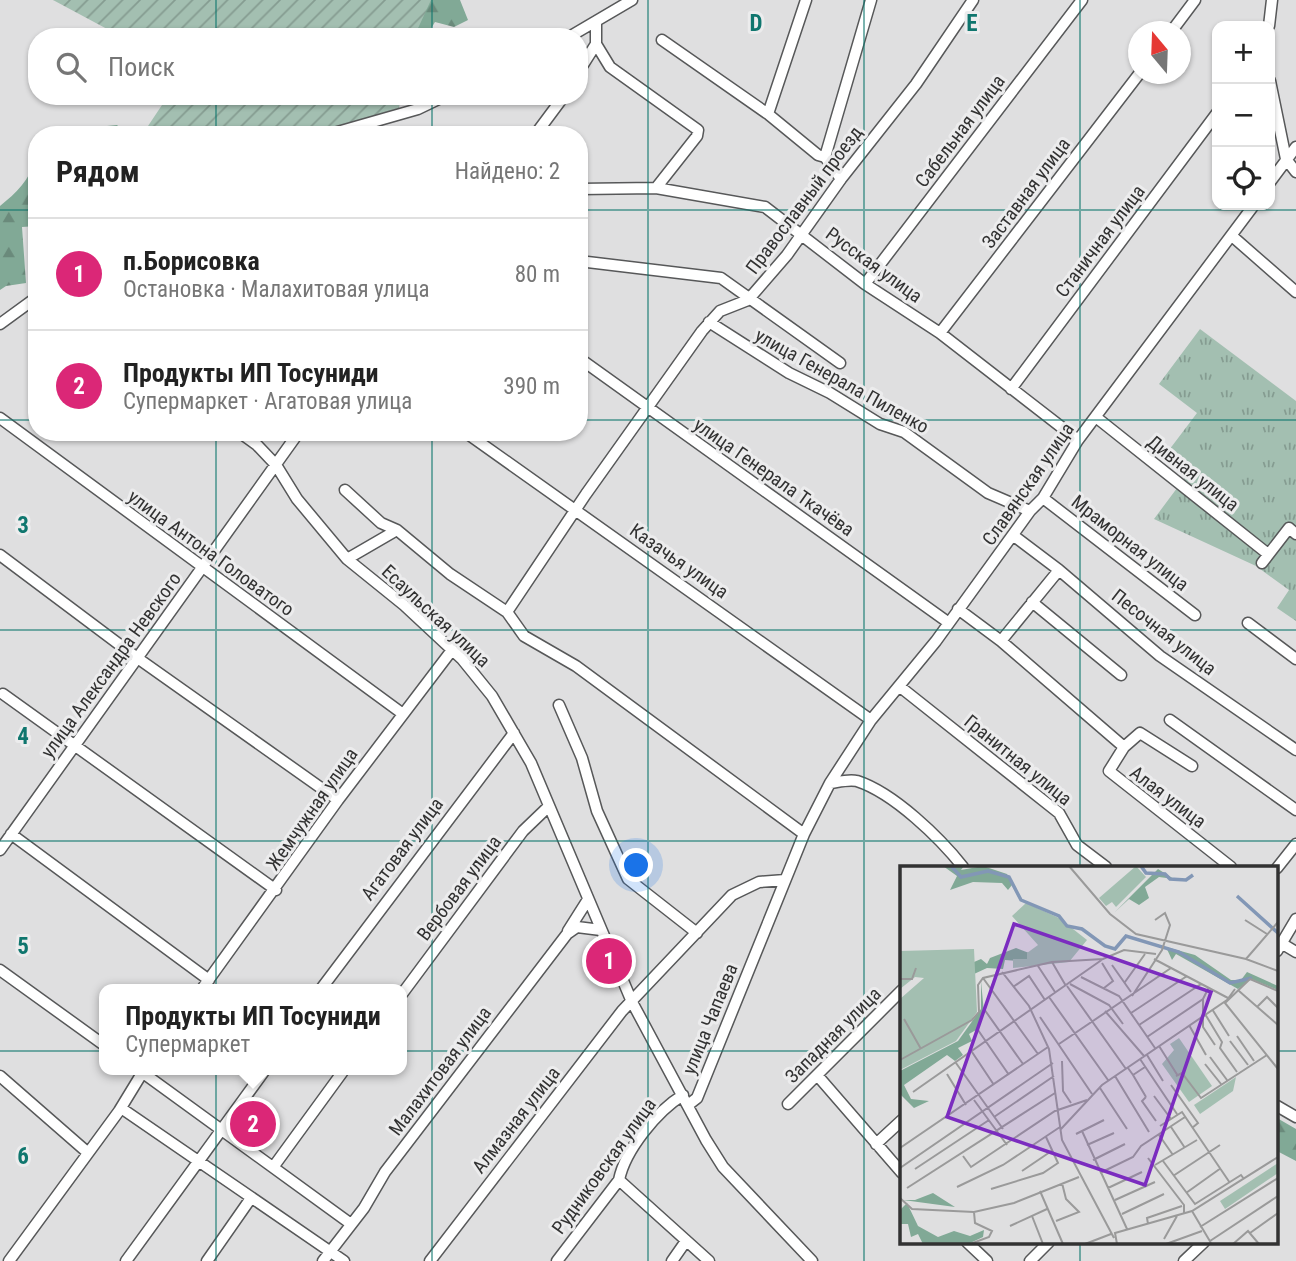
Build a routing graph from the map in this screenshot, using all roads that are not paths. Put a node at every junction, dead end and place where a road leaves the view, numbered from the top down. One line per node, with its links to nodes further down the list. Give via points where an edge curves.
1 (632, 0): 10 (street)
2 (806, 0): 19 (street)
3 (871, 0): 24 (street)
4 (973, 0): 28 (street, Православный проезд, via 916,84)
5 (1082, 0): 35 (street, Сабельная улица)
6 (1195, 0): 8 (street)
7 (1272, 0): 9 (street)
8 (1179, 21)
9 (1270, 21)
10 (596, 24): 11 (street); 13 (street)
11 (588, 28)
12 (662, 40): 19 (street)
13 (596, 44): 14 (street); 29 (street, via 610,67 698,130)
14 (588, 57)
15 (1131, 84): 41 (street, Заставная улица)
16 (1271, 84): 25 (street)
17 (426, 105): 21 (street)
18 (557, 105): 22 (street)
19 (768, 114): 24 (street)
20 (1212, 120): 44 (street, Станичная улица)
21 (358, 126)
22 (542, 126)
23 (1296, 147): 25 (street)
24 (825, 157): 28 (street)
25 (1286, 159): 26 (street); 27 (street)
26 (1296, 171)
27 (1275, 175)
28 (841, 179): 32 (street, Православный проезд)
29 (656, 188): 30 (street, Русская улица); 32 (street, Русская улица, via 765,207)
30 (588, 189)
31 (1250, 210): 33 (street, Славянская улица)
32 (802, 233): 35 (street, Русская улица); 37 (street, Православный проезд)
33 (1232, 236): 36 (street); 47 (street, Славянская улица)
34 (588, 262): 37 (street, улица Генерала Пиленко, via 721,278)
35 (865, 284): 41 (street, Русская улица)
36 (1296, 292)
37 (748, 300): 39 (street, Православный проезд, via 720,311); 42 (street, улица Генерала Пиленко)
38 (28, 309): 40 (street)
39 (709, 322): 45 (street, Православный проезд); 57 (street, улица Генерала Пиленко, via 789,373 880,424 904,432 988,493)
40 (0, 324)
41 (940, 333): 44 (street, Русская улица)
42 (840, 363)
43 (588, 365): 45 (street, улица Генерала Ткачёва)
44 (1012, 389): 49 (street, Русская улица)
45 (648, 410): 58 (street, Православный проезд); 70 (street, улица Генерала Ткачёва)
46 (0, 418): 48 (street, улица Антона Головатого)
47 (1097, 418): 49 (street, Славянская улица); 60 (street, Дивная улица, via 1265,559)
48 (28, 439)
49 (1078, 440): 56 (street, Славянская улица)
50 (31, 441): 64 (street, улица Антона Головатого)
51 (251, 441): 54 (street, Есаульская улица)
52 (293, 441): 54 (street)
53 (477, 441): 58 (street, Казачья улица)
54 (276, 465): 63 (street, Есаульская улица, via 297,499); 64 (street, улица Александра Невского)
55 (345, 490): 59 (street, Есаульская улица, via 381,523)
56 (1043, 498): 57 (street, Славянская улица); 69 (street, Мраморная улица)
57 (1030, 511): 61 (street, Славянская улица)
58 (574, 512): 68 (street, Православный проезд); 81 (street, Казачья улица)
59 (397, 530): 63 (street); 68 (street, Есаульская улица, via 450,575)
60 (1292, 531)
61 (1014, 537): 65 (street, Песочная улица); 67 (street, Славянская улица)
62 (0, 555): 74 (street)
63 (347, 559): 73 (street, Есаульская улица)
64 (202, 568): 74 (street, улица Александра Невского); 80 (street, улица Антона Головатого)
65 (1059, 570): 66 (street); 86 (street, Песочная улица, via 1160,656)
66 (1032, 602): 72 (street); 76 (street)
67 (958, 610): 70 (street, Славянская улица); 72 (street)
68 (507, 612): 93 (street, Есаульская улица, via 524,636 576,667)
69 (1195, 615)
70 (949, 622): 77 (street, Славянская улица)
71 (1248, 623): 75 (street)
72 (1001, 640): 85 (street)
73 (452, 650): 80 (street, Жемчужная улица); 83 (street, Есаульская улица, via 492,696)
74 (136, 657): 84 (street, улица Александра Невского); 89 (street)
75 (1296, 659)
76 (1121, 675)
77 (899, 686): 81 (street, Славянская улица); 97 (street, Гранитная улица, via 1059,813 1077,845)
78 (3, 694): 84 (street)
79 (559, 705): 105 (street, via 582,758 597,811 628,879)
80 (403, 714): 89 (street, Жемчужная улица)
81 (871, 720): 88 (street, Славянская улица)
82 (1170, 720): 91 (street)
83 (514, 733): 90 (street, Есаульская улица); 112 (street, Агатовая улица)
84 (74, 746): 92 (street, улица Александра Невского); 101 (street)
85 (1125, 747): 87 (street, via 1144,734); 98 (street, Алая улица, via 1110,766 1111,776)
86 (1296, 750)
87 (1192, 766)
88 (830, 783): 93 (street, Славянская улица); 96 (street, via 854,780 877,790 947,846)
89 (338, 800): 101 (street, Жемчужная улица)
90 (548, 807): 102 (street, Есаульская улица); 113 (street, Вербовая улица, via 523,831)
91 (1296, 810)
92 (11, 834): 95 (street, улица Александра Невского); 110 (street)
93 (804, 834): 100 (street, улица Чапаева)
94 (1296, 844): 99 (street)
95 (0, 850)
96 (962, 866)
97 (1105, 866)
98 (1230, 866)
99 (1278, 867)
100 (785, 880): 105 (street, Алмазная улица, via 744,887); 123 (street, улица Чапаева, via 697,1098)
101 (276, 890): 111 (street, Жемчужная улица)
102 (587, 901): 104 (street, Есаульская улица); 106 (street, Малахитовая улица)
103 (1296, 919): 107 (street)
104 (601, 930): 106 (street, via 578,927); 115 (street, Есаульская улица)
105 (697, 933): 115 (street, Алмазная улица)
106 (567, 934): 137 (street, Малахитовая улица, via 385,1172)
107 (1279, 947): 108 (street)
108 (1296, 952)
109 (0, 970): 116 (street)
110 (205, 984)
111 (207, 984)
112 (325, 984)
113 (407, 987)
114 (900, 992): 121 (street, Западная улица)
115 (632, 1002): 123 (street, Есаульская улица); 147 (street, Алмазная улица)
116 (99, 1041)
117 (139, 1075): 126 (street)
118 (146, 1075): 129 (street)
119 (261, 1075): 129 (street)
120 (340, 1075): 133 (street)
121 (817, 1075): 124 (street, Западная улица); 130 (street)
122 (0, 1076): 131 (street)
123 (686, 1100): 135 (street, Рудниковская улица, via 660,1114 622,1165); 151 (street, via 723,1167)
124 (788, 1104)
125 (1278, 1107): 127 (street)
126 (121, 1108): 131 (street); 132 (street)
127 (1296, 1117)
128 (900, 1122): 130 (street)
129 (222, 1131): 132 (street); 133 (street)
130 (876, 1144): 134 (street)
131 (87, 1152): 143 (street)
132 (200, 1161): 136 (street); 144 (street)
133 (274, 1166): 137 (street)
134 (900, 1171)
135 (619, 1181): 138 (street); 148 (street, Рудниковская улица)
136 (251, 1198): 142 (street); 145 (street)
137 (351, 1224): 142 (street, Малахитовая улица)
138 (686, 1241): 149 (street); 150 (street)
139 (969, 1244): 152 (street)
140 (1047, 1244): 153 (street)
141 (1202, 1244): 154 (street)
142 (327, 1256): 146 (street)
143 (9, 1261)
144 (126, 1261)
145 (207, 1261)
146 (344, 1261)
147 (430, 1261)
148 (557, 1261)
149 (672, 1261)
150 (709, 1261)
151 (812, 1261)
152 (987, 1261)
153 (1030, 1261)
154 (1184, 1261)

